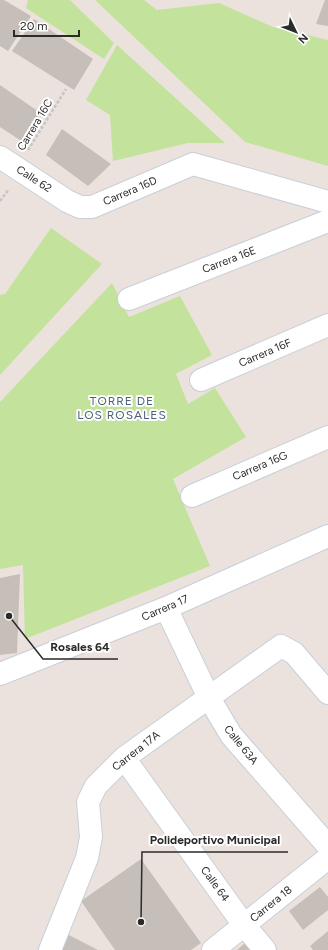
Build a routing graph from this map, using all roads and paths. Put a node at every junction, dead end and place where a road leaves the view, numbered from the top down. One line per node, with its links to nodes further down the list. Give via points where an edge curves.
1 (66, 89): 2 (path, Carrera 16C)
2 (9, 162): 3 (street, Calle 62)
3 (67, 201): 4 (street, Carrera 16D, via 80,207 92,207 193,164)
4 (328, 202)
5 (328, 222): 6 (street, Carrera 16E)
6 (129, 299)
7 (328, 325): 8 (street, Carrera 16F)
8 (201, 380)
9 (328, 437): 10 (street, Carrera 16G)
10 (192, 496)
11 (328, 536): 12 (street, Carrera 17)
12 (166, 608): 13 (street, Carrera 17); 15 (street, Calle 63A)
13 (0, 674)
14 (328, 693): 15 (street, Carrera 17A, via 294,653 280,646)
15 (209, 698): 16 (street, Carrera 17A); 17 (street, Calle 63A, via 231,735)
16 (124, 758): 19 (street, Calle 64); 20 (street, Carrera 17A, via 96,786 88,802 90,837 87,858)
17 (328, 846)
18 (328, 858): 19 (street, Carrera 18)
19 (244, 925): 21 (street, Carrera 18); 22 (street, Calle 64)
20 (50, 950)
21 (213, 950)
22 (265, 950)

